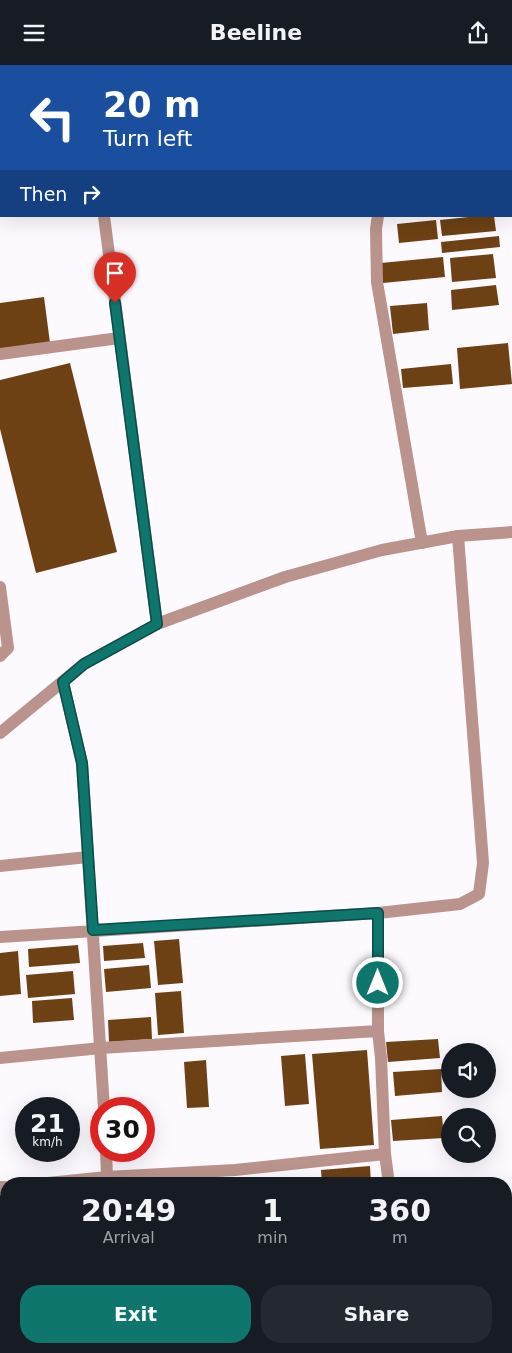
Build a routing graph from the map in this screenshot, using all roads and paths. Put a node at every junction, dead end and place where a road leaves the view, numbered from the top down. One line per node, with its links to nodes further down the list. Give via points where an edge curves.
1 (104, 217): 3 (street)
2 (378, 217): 7 (street, via 378,282)
3 (119, 338): 4 (street); 9 (street)
4 (0, 354)
5 (512, 532): 6 (street)
6 (458, 536): 7 (street); 15 (street, via 483,863 479,894 460,904)
7 (422, 543): 9 (street, via 382,550 284,577)
8 (0, 587): 10 (street, via 8,648)
9 (157, 624): 11 (street, via 84,664)
10 (0, 656)
11 (63, 682): 12 (street); 13 (street, via 82,763)
12 (0, 733)
13 (88, 857): 14 (street); 16 (street)
14 (0, 867)
15 (378, 913): 16 (street); 18 (street)
16 (93, 930): 17 (street); 19 (street)
17 (0, 937)
18 (378, 1031): 19 (street); 22 (street)
19 (101, 1048): 20 (street); 21 (street)
20 (0, 1058)
21 (103, 1097)
22 (385, 1154): 24 (street, via 235,1170); 25 (street)
23 (106, 1162): 24 (street)
24 (107, 1177)
25 (388, 1177)

